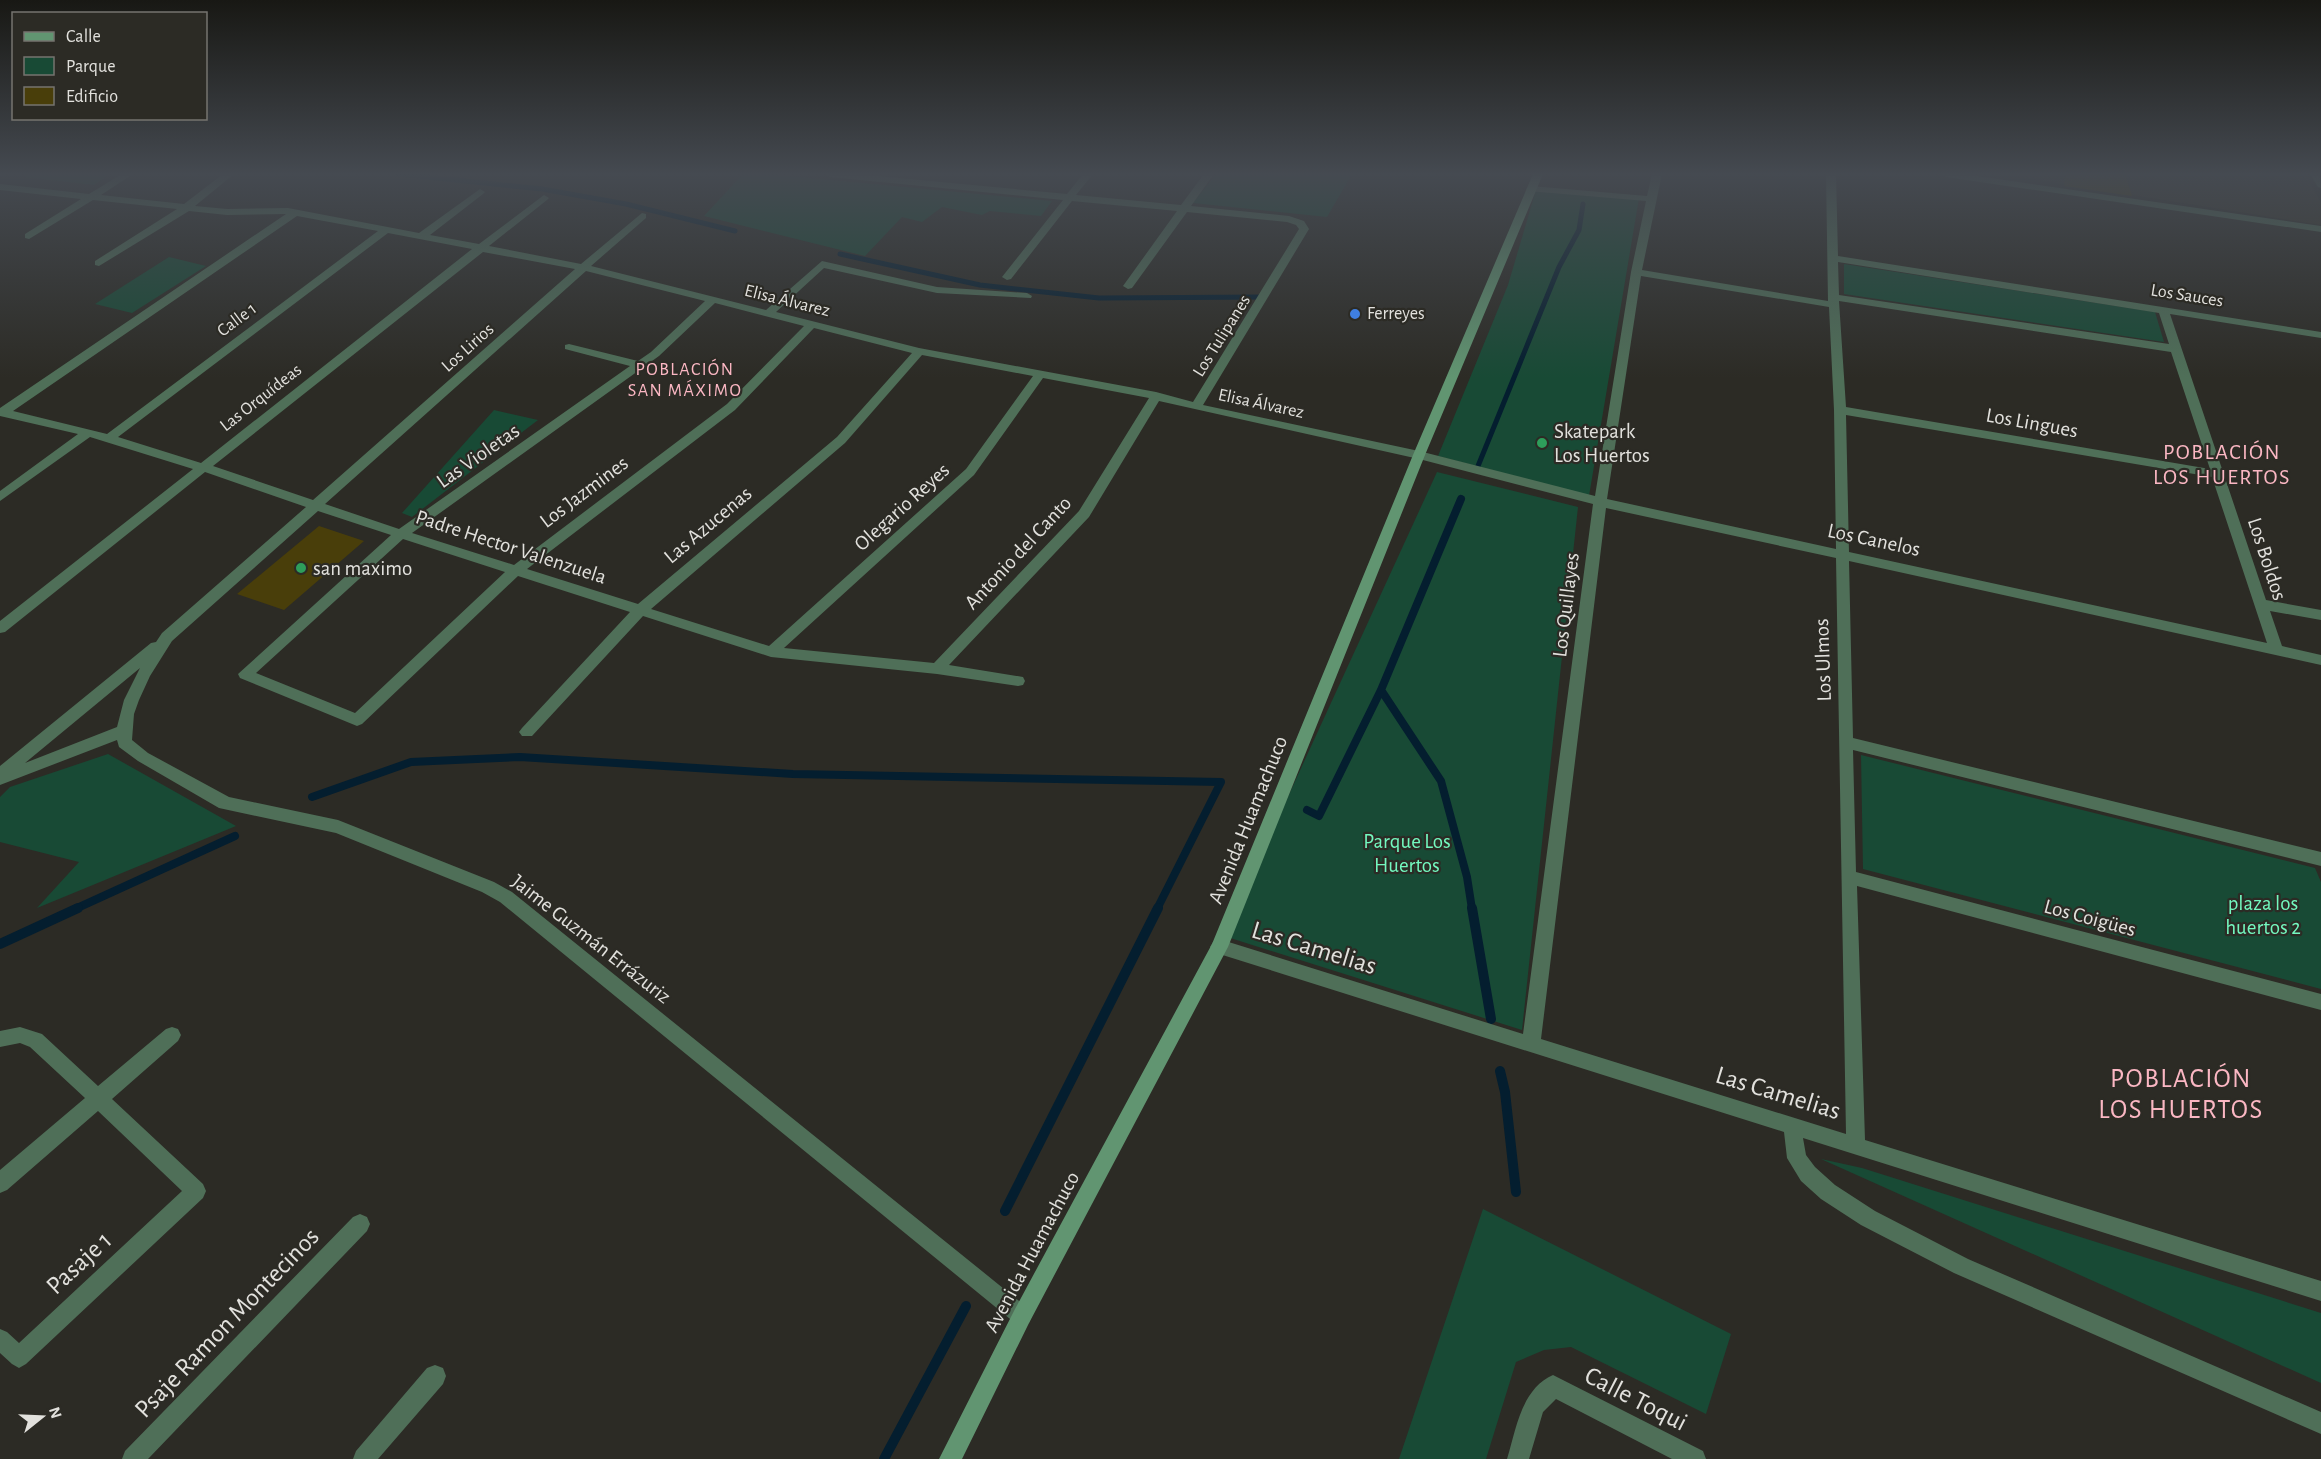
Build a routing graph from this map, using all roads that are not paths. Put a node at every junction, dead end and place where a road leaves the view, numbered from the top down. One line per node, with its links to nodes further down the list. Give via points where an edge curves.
1 (132, 242): 15 (street)
2 (252, 242): 35 (street)
3 (370, 242): 37 (street, Calle 1)
4 (452, 242): 13 (street, Elisa Álvarez)
5 (489, 242): 13 (street, Las Orquídeas)
6 (613, 242): 16 (street, Los Lirios)
7 (1034, 242): 18 (street)
8 (1159, 242): 19 (street)
9 (1297, 242): 33 (street, Los Tulipanes)
10 (1508, 242): 38 (main road, Avenida Huamachuco)
11 (1643, 242): 17 (street, Los Quillayes)
12 (1833, 242): 14 (street, Los Ulmos)
13 (482, 248): 16 (street, Elisa Álvarez); 39 (street, Las Orquídeas)
14 (1834, 258): 22 (street, Los Ulmos); 23 (street, Los Sauces)
15 (99, 263)
16 (585, 268): 21 (street, Elisa Álvarez); 43 (street, Los Lirios)
17 (1636, 272): 22 (street); 42 (street, Los Quillayes)
18 (1007, 277)
19 (1128, 286)
20 (1027, 296): 24 (street, via 937,290 822,264)
21 (713, 299): 24 (street, Elisa Álvarez); 30 (street, Las Violetas)
22 (1834, 301): 28 (street); 34 (street, Los Ulmos)
23 (2163, 309): 26 (street, Los Sauces); 28 (street, Los Boldos)
24 (769, 313): 25 (street, Elisa Álvarez)
25 (812, 324): 29 (street, Elisa Álvarez); 46 (street, Los Jazmines, via 731,407)
26 (2321, 335)
27 (569, 347): 30 (street)
28 (2177, 350): 40 (street, Los Boldos)
29 (919, 351): 31 (street, Elisa Álvarez); 48 (street, Las Azucenas, via 841,440)
30 (640, 365): 44 (street, Las Violetas)
31 (1040, 374): 32 (street, Elisa Álvarez); 53 (street, Olegario Reyes, via 969,472)
32 (1156, 396): 33 (street, Elisa Álvarez); 55 (street, Antonio del Canto, via 1084,514)
33 (1196, 407): 38 (street, Elisa Álvarez)
34 (1840, 410): 40 (street, Los Lingues); 45 (street, Los Ulmos)
35 (1, 412): 36 (street, Padre Hector Valenzuela)
36 (88, 433): 37 (street, Padre Hector Valenzuela); 41 (street)
37 (109, 438): 39 (street, Padre Hector Valenzuela)
38 (1419, 455): 42 (street, Los Canelos); 65 (main road, Avenida Huamachuco)
39 (202, 467): 43 (street, Padre Hector Valenzuela); 50 (street, Las Orquídeas)
40 (2218, 474): 47 (street, Los Boldos)
41 (0, 497)
42 (1600, 502): 45 (street, Los Canelos); 69 (street, Los Quillayes)
43 (318, 506): 44 (street, Padre Hector Valenzuela); 51 (street)
44 (401, 534): 46 (street, Padre Hector Valenzuela); 57 (street, Las Violetas, via 245,674)
45 (1841, 554): 52 (street, Los Canelos); 60 (street, Los Ulmos)
46 (515, 571): 48 (street, Padre Hector Valenzuela); 57 (street, Los Jazmines)
47 (2261, 604): 49 (street); 52 (street, Los Boldos)
48 (640, 610): 53 (street, Padre Hector Valenzuela); 59 (street, Las Azucenas)
49 (2321, 615)
50 (0, 628)
51 (167, 637): 58 (street, via 143,674); 61 (street)
52 (2277, 650): 54 (street, Los Canelos)
53 (771, 652): 55 (street, Padre Hector Valenzuela)
54 (2321, 660)
55 (937, 669): 56 (street, Padre Hector Valenzuela)
56 (1018, 681)
57 (357, 720)
58 (124, 731): 62 (street); 76 (street, Jaime Guzmán Errázuriz, via 124,743 143,757 225,803 338,827 506,897)
59 (526, 732)
60 (1846, 742): 63 (street); 64 (street, Los Ulmos)
61 (0, 774)
62 (0, 780)
63 (2321, 859)
64 (1848, 877): 66 (street, Los Coigües); 72 (street, Los Ulmos)
65 (1219, 947): 69 (street, Las Camelias); 76 (main road, Avenida Huamachuco)
66 (2321, 1002)
67 (172, 1035): 70 (street)
68 (0, 1039): 70 (street, via 20,1035 36,1040)
69 (1531, 1044): 71 (street, Las Camelias)
70 (97, 1100): 73 (street); 77 (street, Pasaje 1, via 196,1191 18,1357)
71 (1792, 1126): 72 (street, Las Camelias); 79 (street, via 1797,1158 1808,1174 1868,1218 1961,1266)
72 (1856, 1146): 75 (street, Las Camelias)
73 (0, 1183)
74 (360, 1224): 80 (street, Psaje Ramon Montecinos)
75 (2321, 1291)
76 (1022, 1316): 82 (main road, Avenida Huamachuco)
77 (0, 1339)
78 (435, 1376): 81 (street)
79 (2321, 1423)
80 (133, 1459)
81 (364, 1459)
82 (950, 1459)
83 (1518, 1459): 84 (street, Calle Toqui, via 1534,1406 1552,1386)
84 (1695, 1459)

